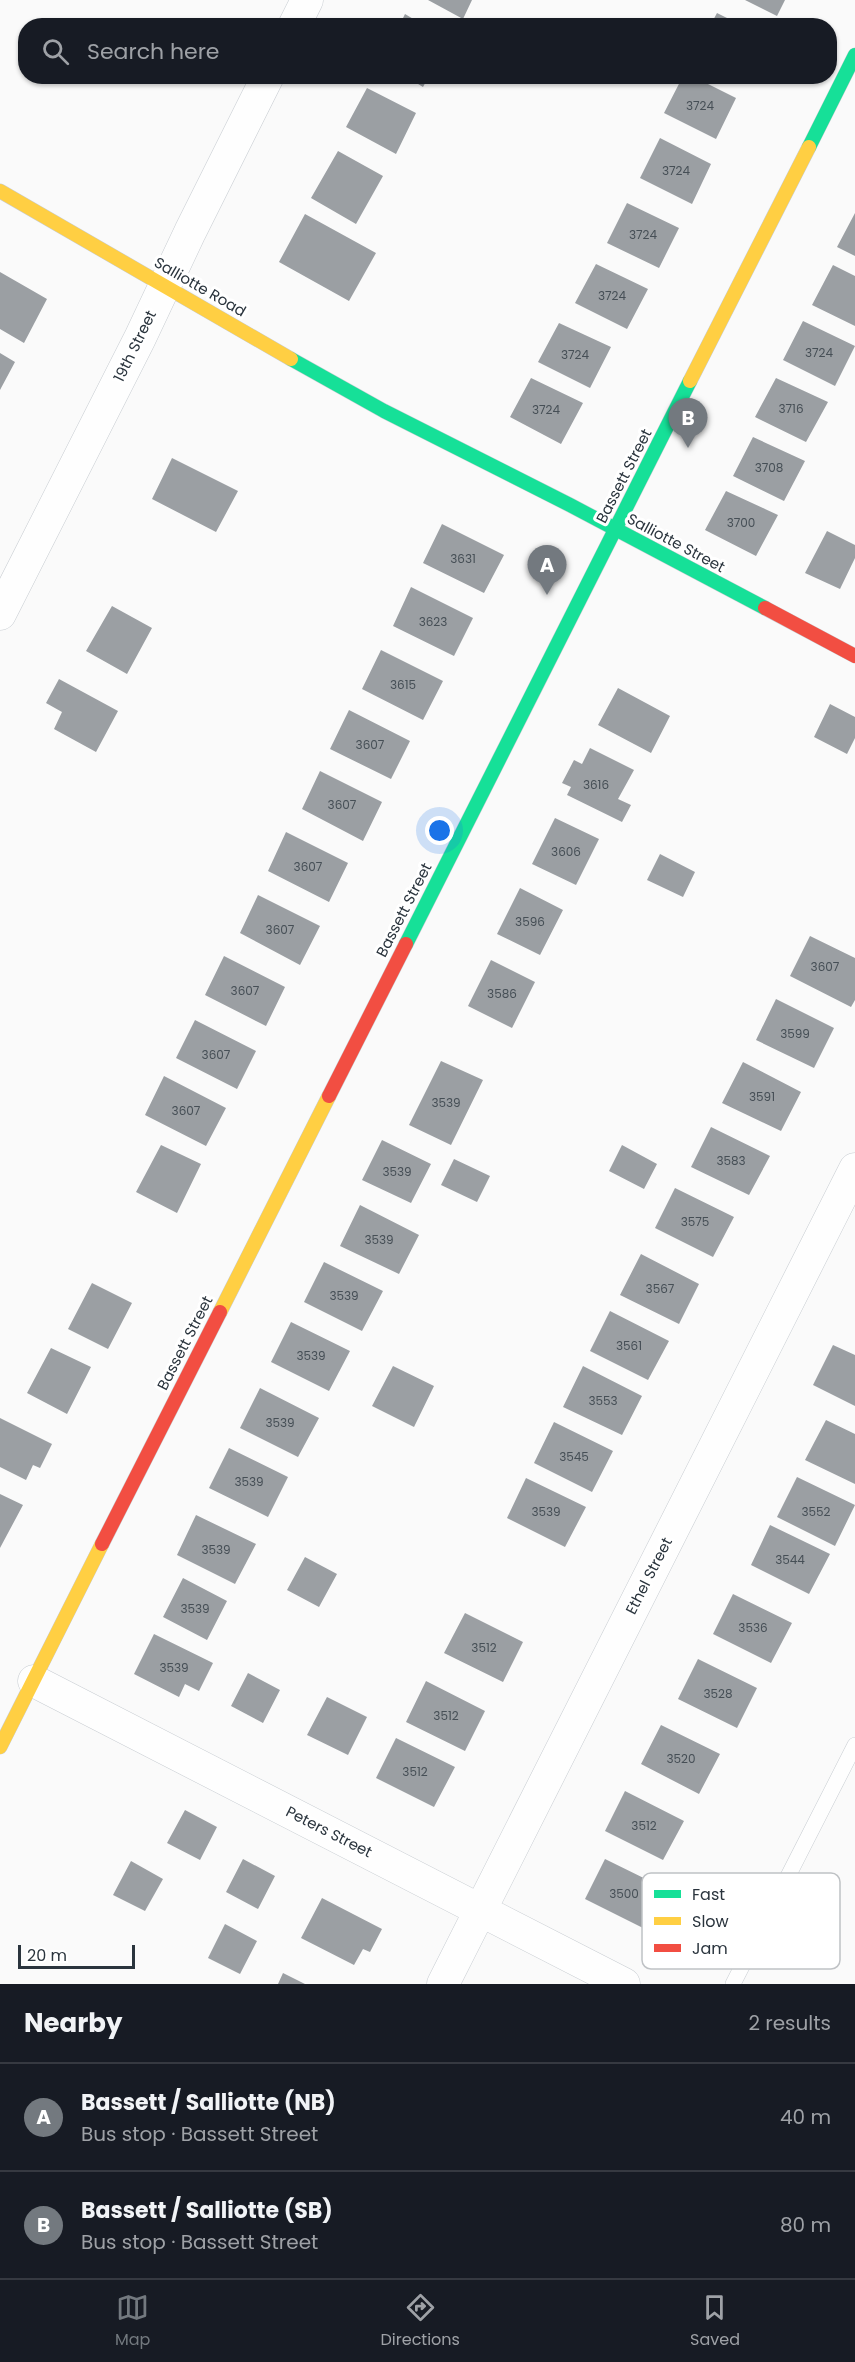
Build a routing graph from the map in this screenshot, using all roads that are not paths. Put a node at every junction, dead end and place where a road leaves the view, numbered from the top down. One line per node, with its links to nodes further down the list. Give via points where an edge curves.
1 (307, 0): 2 (street)
2 (298, 18)
3 (855, 55): 8 (street, Bassett Street)
4 (264, 84): 6 (street, 19th Street)
5 (0, 191): 6 (street, Salliotte Road)
6 (164, 286): 7 (street, Salliotte Road); 9 (street, 19th Street)
7 (384, 411): 8 (street, Salliotte Street)
8 (615, 530): 10 (street, Salliotte Street); 12 (street, Bassett Street)
9 (0, 614)
10 (855, 656)
11 (855, 1169): 16 (street, Ethel Street)
12 (34, 1681): 14 (street, Bassett Street); 16 (street, Peters Street)
13 (855, 1745): 15 (lane)
14 (0, 1747)
15 (790, 1873)
16 (480, 1910): 18 (street, Ethel Street); 19 (street, Peters Street)
17 (741, 1969): 20 (lane)
18 (443, 1984)
19 (624, 1984)
20 (733, 1984)

